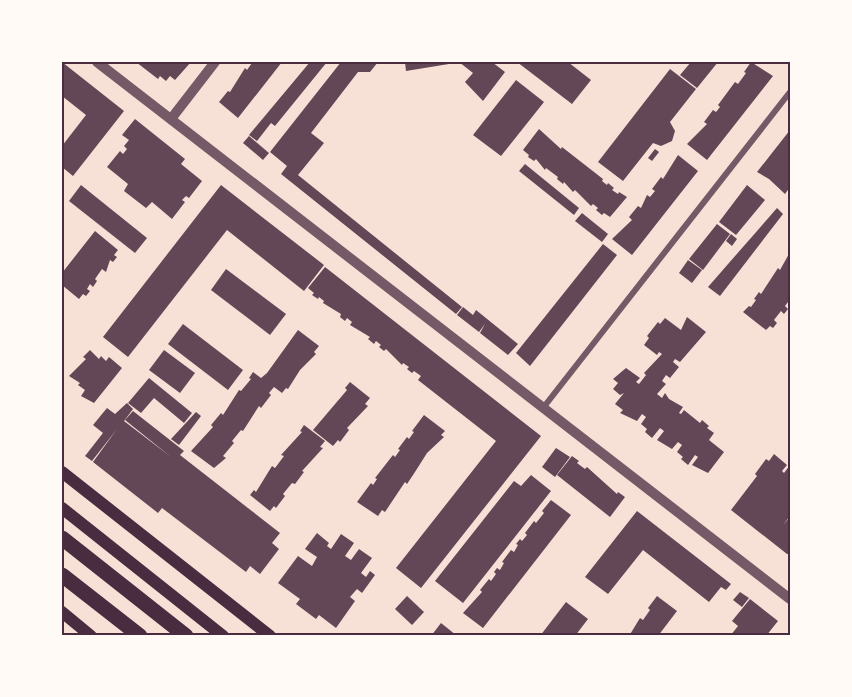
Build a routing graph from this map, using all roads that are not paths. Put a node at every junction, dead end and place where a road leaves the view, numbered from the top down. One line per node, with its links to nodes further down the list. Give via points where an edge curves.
1 (97, 62): 4 (street)
2 (215, 62): 4 (street)
3 (790, 92): 5 (street)
4 (171, 119): 5 (street)
5 (543, 409): 10 (street)
6 (62, 472): 16 (main road)
7 (62, 508): 15 (main road)
8 (62, 538): 14 (highway)
9 (62, 575): 13 (highway)
10 (790, 599)
11 (62, 612): 12 (main road)
12 (91, 636)
13 (140, 636)
14 (186, 636)
15 (223, 636)
16 (270, 636)

